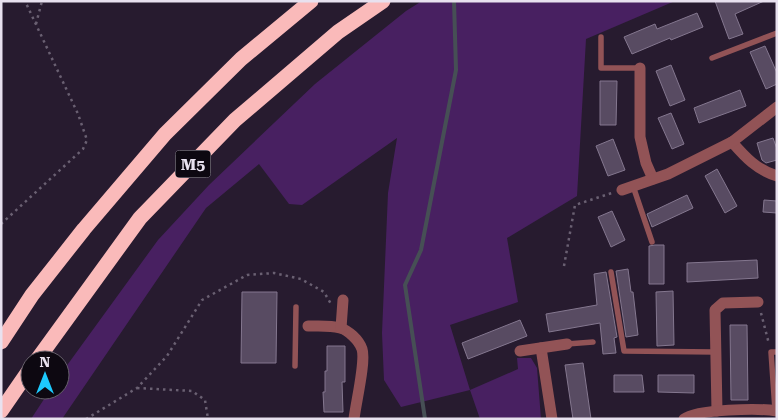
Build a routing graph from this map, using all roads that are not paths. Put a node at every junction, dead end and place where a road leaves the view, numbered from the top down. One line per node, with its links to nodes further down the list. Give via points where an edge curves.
1 (311, 1): 20 (highway, M5, via 241,60 165,134 84,228 32,295)
2 (383, 1): 24 (highway, M5, via 338,32 235,120 147,212)
3 (777, 33): 5 (lane)
4 (601, 37): 6 (lane, via 601,68)
5 (712, 58)
6 (640, 68): 10 (street, via 640,138)
7 (777, 106): 8 (street)
8 (732, 142): 9 (street, via 749,162); 10 (street)
9 (777, 176)
10 (653, 179): 11 (street)
11 (627, 188): 12 (lane)
12 (652, 242)
13 (611, 272): 26 (lane, via 624,351)
14 (343, 300): 19 (street)
15 (758, 302): 26 (street, via 723,303 715,310)
16 (296, 307): 17 (lane)
17 (296, 326): 18 (lane); 28 (lane)
18 (308, 326): 19 (street)
19 (341, 328): 33 (street, via 356,338 362,348 363,363)
20 (1, 342)
21 (593, 342): 22 (lane)
22 (567, 344): 23 (street)
23 (541, 348): 25 (street); 34 (street)
24 (44, 350)
25 (520, 351)
26 (715, 352): 32 (street)
27 (774, 352): 30 (lane)
28 (295, 366)
29 (20, 383): 31 (highway)
30 (776, 410): 32 (street)
31 (1, 411)
32 (717, 411): 35 (street, via 691,414)
33 (354, 419)
34 (552, 419)
35 (684, 419)

